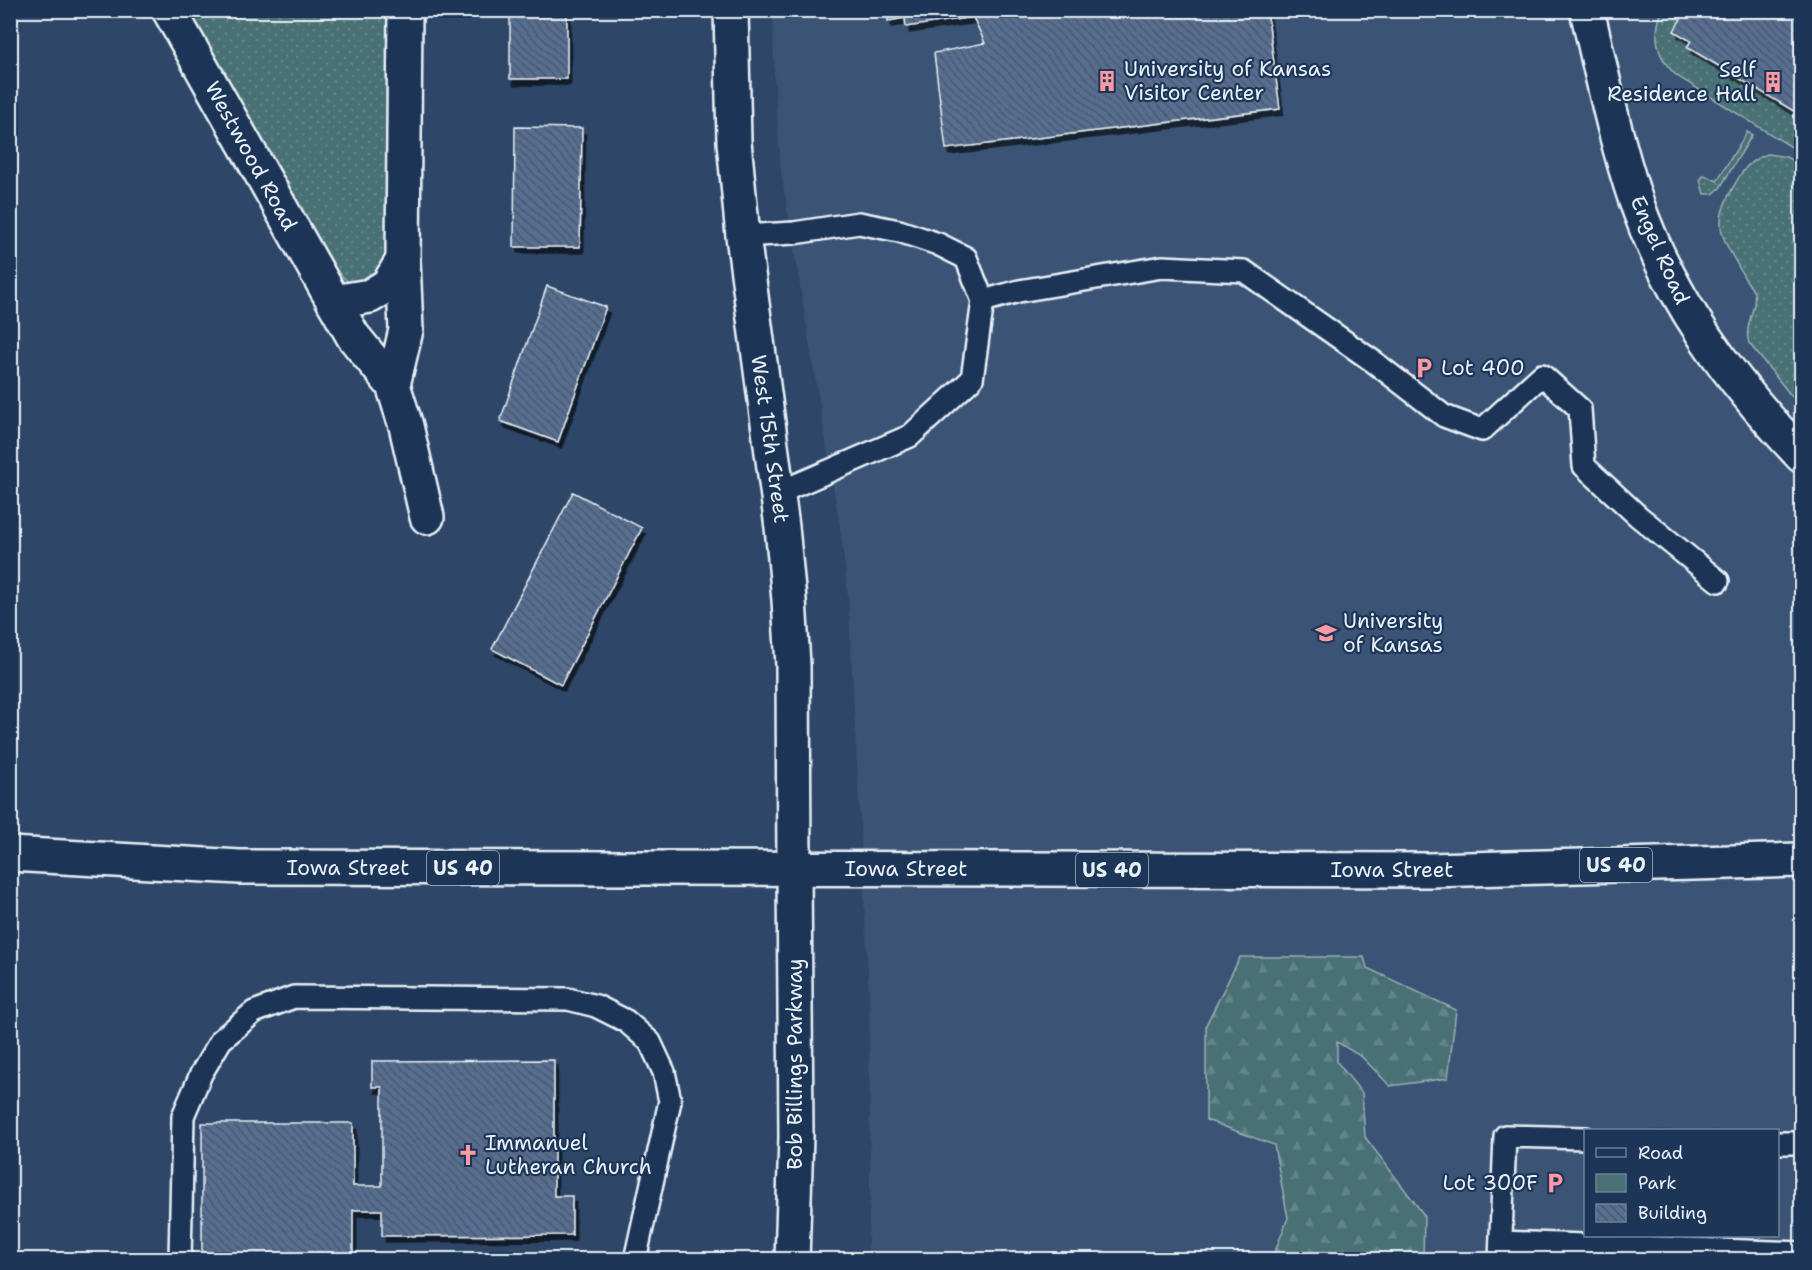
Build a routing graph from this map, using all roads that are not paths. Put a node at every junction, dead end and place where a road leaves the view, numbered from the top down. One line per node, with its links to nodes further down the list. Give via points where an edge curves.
1 (169, 10): 7 (main road, Westwood Road)
2 (405, 10): 6 (main road)
3 (731, 10): 5 (main road, West 15th Street, via 734,142)
4 (1587, 10): 10 (main road, Engel Road, via 1622,155 1661,261 1690,316 1722,364 1761,414)
5 (743, 236): 8 (lane, via 859,224 899,231 966,258); 11 (main road, West 15th Street)
6 (403, 260): 7 (main road, via 388,285 370,296); 9 (main road, via 406,330)
7 (334, 302): 9 (main road, Westwood Road, via 353,336)
8 (984, 302): 11 (lane, via 972,379 910,436); 13 (lane, via 1019,291 1162,267 1244,272 1444,416 1482,430 1542,375 1580,409 1584,466)
9 (393, 385): 12 (main road, Westwood Road)
10 (1802, 456)
11 (778, 493): 16 (main road, West 15th Street, via 793,665)
12 (427, 517)
13 (1718, 581)
14 (10, 854): 16 (main road, Iowa Street / US 40, via 240,867)
15 (1802, 860): 16 (main road, Iowa Street / US 40, via 1430,870)
16 (794, 869): 24 (main road, Bob Billings Parkway, via 796,1137)
17 (1584, 1138): 20 (lane, via 1505,1136)
18 (1779, 1143): 19 (lane)
19 (1802, 1143)
20 (1501, 1251): 21 (lane)
21 (1802, 1254)
22 (180, 1260): 23 (lane, via 183,1116 201,1074 221,1040 254,1012 294,997 568,999 596,1006 626,1021 650,1042 664,1072 669,1101)
23 (635, 1260)
24 (792, 1260)

